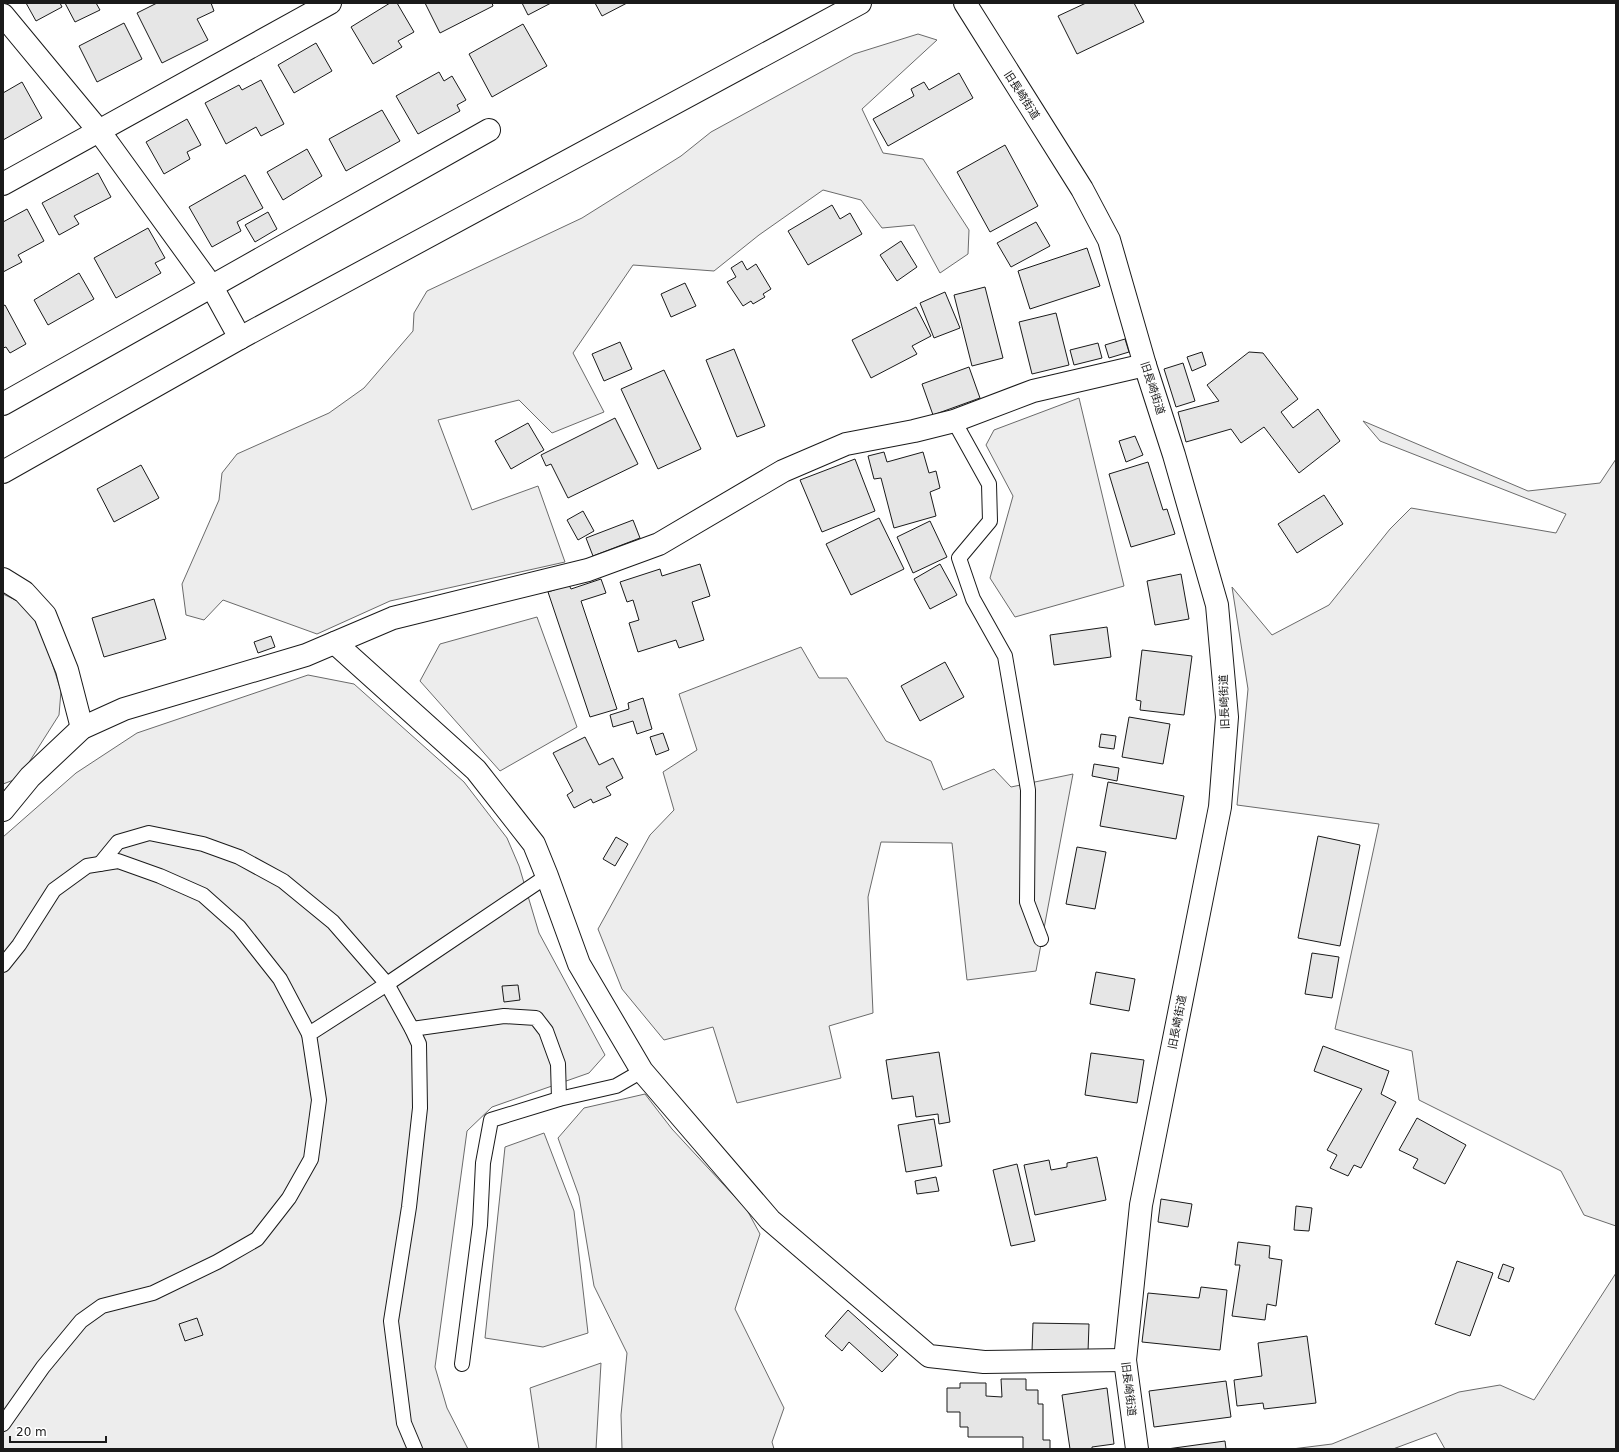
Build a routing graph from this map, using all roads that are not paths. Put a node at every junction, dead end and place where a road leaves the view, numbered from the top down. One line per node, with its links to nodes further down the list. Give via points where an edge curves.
1 (330, 3): 6 (street)
2 (860, 3): 9 (street)
3 (964, 3): 10 (street, 旧長崎街道, via 1082,189 1109,240)
4 (3, 15): 6 (street)
5 (489, 130): 8 (street)
6 (99, 131): 7 (street); 8 (street)
7 (3, 184)
8 (212, 287): 9 (street); 11 (street)
9 (240, 338): 13 (street)
10 (1145, 365): 12 (street, via 1033,391); 27 (street, 旧長崎街道, via 1217,605 1227,717 1220,807 1141,1205)
11 (3, 404)
12 (954, 421): 15 (street, via 846,444 783,471 659,544 588,570 392,618); 20 (lane, via 989,484 990,521 959,558 973,599 1006,656 1028,790 1027,902)
13 (3, 472)
14 (3, 580): 16 (street, via 24,592 45,615 67,670)
15 (335, 643): 16 (street, via 306,655 124,709); 19 (street, via 476,770 534,844)
16 (82, 728): 17 (street, via 30,777)
17 (3, 810)
18 (100, 864): 21 (lane, via 87,866 54,890); 22 (lane, via 118,842 149,833 203,844 238,857 283,881 333,922); 24 (lane, via 118,862 160,876 202,895 239,927 280,979)
19 (547, 876): 22 (lane); 25 (street, via 579,964)
20 (1041, 939)
21 (3, 965)
22 (387, 984): 23 (lane); 24 (lane)
23 (412, 1029): 26 (lane, via 504,1016 536,1018 546,1031 558,1064); 30 (lane, via 419,1044 420,1108 391,1321 404,1423)
24 (309, 1034): 29 (lane, via 319,1100 311,1159 289,1198 257,1239 153,1293 102,1306 81,1321 43,1367)
25 (642, 1071): 26 (lane, via 616,1086); 27 (street, via 770,1220 929,1356 984,1362)
26 (559, 1099): 28 (lane, via 491,1120 483,1163 480,1225)
27 (1125, 1360): 31 (street, 旧長崎街道)
28 (462, 1364)
29 (3, 1424)
30 (415, 1449)
31 (1137, 1449)

